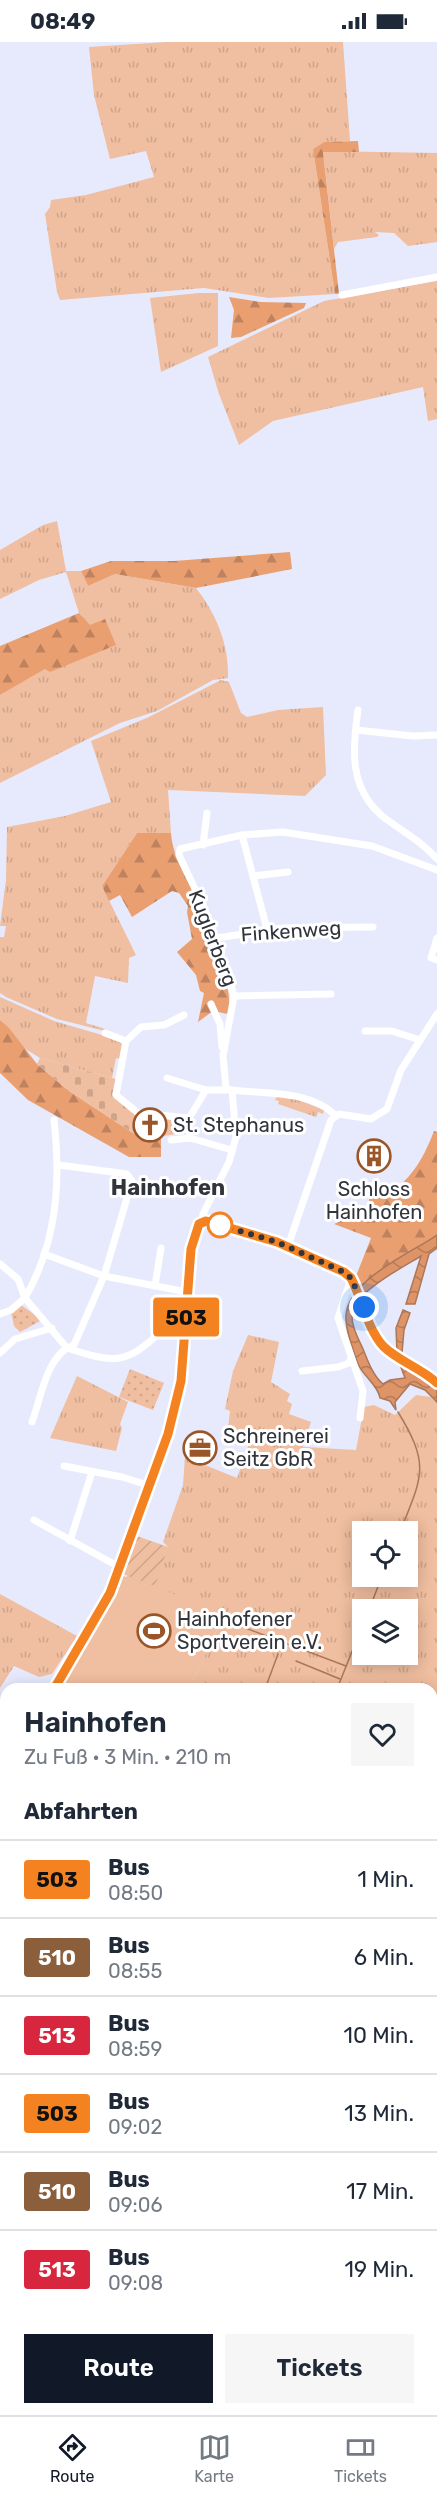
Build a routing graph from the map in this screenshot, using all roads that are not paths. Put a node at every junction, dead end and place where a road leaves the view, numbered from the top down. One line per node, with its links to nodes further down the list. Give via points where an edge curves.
1 (437, 277): 2 (street)
2 (342, 295)
3 (358, 710): 4 (street)
4 (356, 730): 5 (street); 9 (street, via 353,758 364,795 385,818)
5 (437, 735)
6 (207, 813): 8 (street)
7 (242, 835): 8 (street, Kuglerberg); 10 (street, Kuglerberg, via 283,832 333,838 372,846); 12 (street)
8 (203, 845): 16 (street, Kuglerberg, via 185,846 179,855 205,910)
9 (437, 859)
10 (437, 870)
11 (288, 872): 12 (street)
12 (253, 876): 14 (street)
13 (373, 927): 14 (street, Finkenweg)
14 (267, 930): 16 (street, Finkenweg)
15 (437, 938): 17 (street, via 431,958)
16 (210, 939): 19 (street, Kuglerberg, via 226,968)
17 (437, 960)
18 (331, 994): 19 (street)
19 (234, 996): 27 (street, Kuglerberg)
20 (211, 1004): 27 (street, via 220,1024)
21 (437, 1014): 25 (street)
22 (184, 1015): 26 (street, via 164,1025 141,1028)
23 (365, 1031): 25 (street, via 392,1031)
24 (105, 1033): 26 (street)
25 (420, 1040): 31 (street, via 401,1070 382,1114 371,1119)
26 (126, 1041): 32 (street, via 116,1095 138,1113)
27 (223, 1056): 29 (street, Kuglerberg)
28 (167, 1078): 30 (street)
29 (229, 1089): 30 (street); 31 (street, via 288,1095 317,1103); 36 (street, Kuglerberg, via 236,1137)
30 (206, 1090): 32 (street)
31 (335, 1115): 39 (street)
32 (189, 1118): 34 (street)
33 (54, 1120): 37 (street)
34 (190, 1138): 35 (street); 36 (street)
35 (171, 1140)
36 (232, 1150): 38 (street, Kuglerberg)
37 (59, 1165): 41 (street, via 56,1202); 43 (street, via 131,1177 132,1187)
38 (202, 1222): 39 (street); 46 (street, via 193,1237)
39 (288, 1246): 44 (street, via 344,1272)
40 (161, 1248): 45 (street)
41 (44, 1254): 43 (street); 47 (street)
42 (0, 1264): 47 (street, via 18,1279)
43 (104, 1276): 45 (street); 51 (street, via 74,1345)
44 (352, 1281): 53 (street, via 338,1318); 55 (street, via 378,1339)
45 (155, 1286): 46 (street)
46 (187, 1292): 48 (street)
47 (25, 1298): 49 (street); 50 (street)
48 (186, 1309): 51 (street, via 148,1345 122,1358 105,1360); 60 (street, via 181,1381)
49 (0, 1314)
50 (52, 1328): 51 (street); 52 (street, via 15,1339)
51 (67, 1348): 57 (street, via 52,1364)
52 (0, 1353)
53 (350, 1360): 54 (street, via 338,1368); 56 (street, via 363,1391)
54 (302, 1371)
55 (437, 1383)
56 (360, 1418)
57 (32, 1422)
58 (64, 1466): 59 (street)
59 (92, 1472): 60 (street); 62 (street)
60 (151, 1486): 63 (street)
61 (34, 1520): 62 (street)
62 (70, 1540): 63 (street)
63 (121, 1568): 64 (street)
64 (58, 1683)

